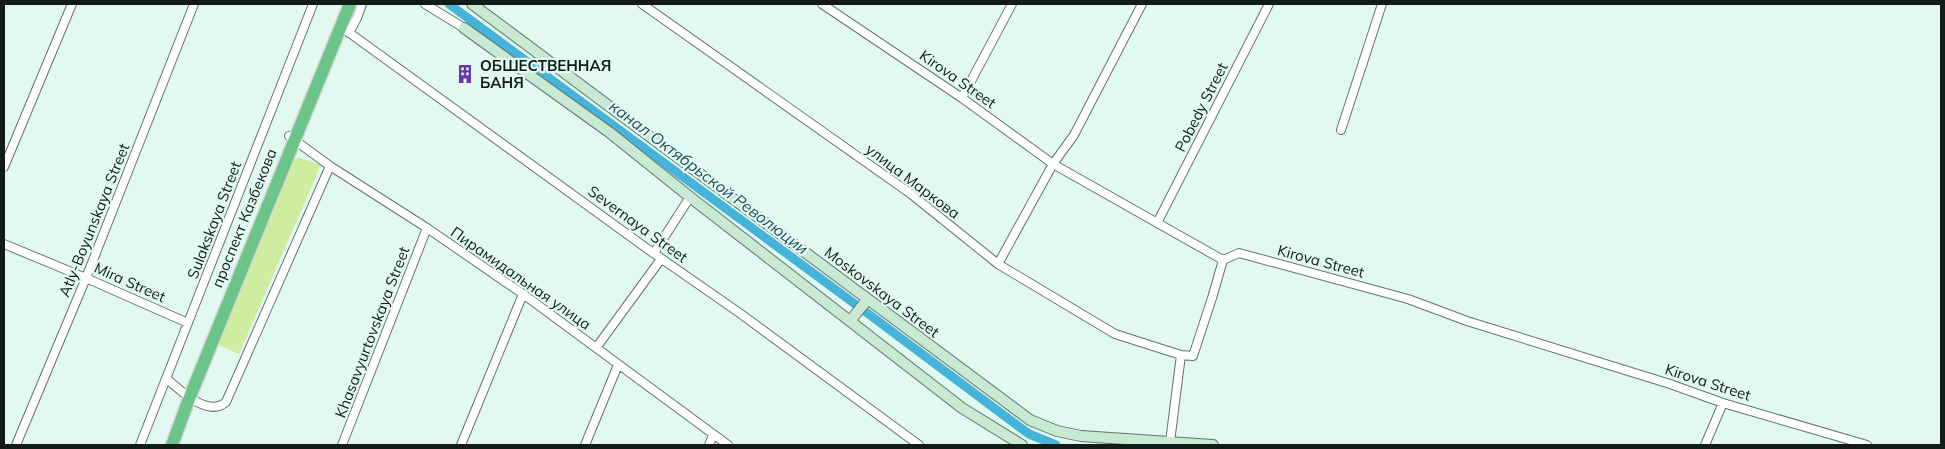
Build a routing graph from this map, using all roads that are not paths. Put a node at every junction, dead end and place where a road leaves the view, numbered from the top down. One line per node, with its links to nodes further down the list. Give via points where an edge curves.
1 (72, 4): 22 (street)
2 (194, 4): 31 (street, Atly-Boyunskaya Street)
3 (313, 4): 35 (street, Sulakskaya Street)
4 (342, 4): 19 (highway, проспект Казбекова)
5 (350, 4): 16 (highway, проспект Казбекова)
6 (362, 4): 16 (street, via 357,18)
7 (425, 4): 15 (street)
8 (472, 4): 33 (main road, Moskovskaya Street)
9 (642, 4): 30 (street, улица Маркова, via 911,194)
10 (822, 4): 17 (street, Kirova Street)
11 (1012, 4): 17 (street)
12 (1142, 4): 20 (street, via 1074,135)
13 (1269, 4): 24 (street, Pobedy Street)
14 (1382, 4): 18 (street)
15 (464, 28): 23 (main road, via 609,132)
16 (344, 29): 19 (highway, проспект Казбекова); 27 (street, Severnaya Street)
17 (962, 98): 20 (street, Kirova Street)
18 (1341, 130)
19 (291, 137): 21 (street, Пирамидальная улица); 40 (highway, проспект Казбекова)
20 (1053, 164): 24 (street, Kirova Street); 30 (street)
21 (330, 166): 25 (street, Пирамидальная улица); 40 (street, via 226,402 210,407)
22 (4, 167)
23 (690, 197): 27 (street); 34 (main road)
24 (1157, 223): 29 (street, Kirova Street)
25 (427, 228): 32 (street, Пирамидальная улица); 48 (street, Khasavyurtovskaya Street)
26 (4, 244): 31 (street, Mira Street)
27 (654, 253): 28 (street, Severnaya Street)
28 (662, 259): 36 (street); 53 (street, Severnaya Street)
29 (1223, 260): 37 (street, via 1193,356); 41 (street, Kirova Street, via 1239,253 1408,299)
30 (998, 264): 37 (street, улица Маркова, via 1115,334)
31 (86, 278): 35 (street, Mira Street); 44 (street, Atly-Boyunskaya Street)
32 (523, 294): 36 (street, Пирамидальная улица); 49 (street)
33 (867, 300): 34 (main road); 43 (main road, Moskovskaya Street, via 1030,420 1081,436)
34 (850, 320): 54 (main road, via 962,408)
35 (188, 324): 39 (street, Sulakskaya Street)
36 (596, 348): 38 (street, Пирамидальная улица)
37 (1181, 355): 43 (street)
38 (618, 365): 42 (street, Пирамидальная улица); 50 (street)
39 (167, 379): 40 (street); 45 (street, Sulakskaya Street)
40 (187, 397): 46 (highway, проспект Казбекова); 47 (highway, проспект Казбекова)
41 (1723, 403): 56 (street); 57 (street, Kirova Street)
42 (713, 435): 51 (street); 52 (street, Пирамидальная улица)
43 (1170, 442): 55 (main road, Moskovskaya Street)
44 (16, 445)
45 (140, 445)
46 (164, 445)
47 (172, 445)
48 (342, 445)
49 (461, 445)
50 (585, 445)
51 (709, 445)
52 (728, 445)
53 (919, 445)
54 (1022, 445)
55 (1214, 445)
56 (1705, 445)
57 (1867, 445)

